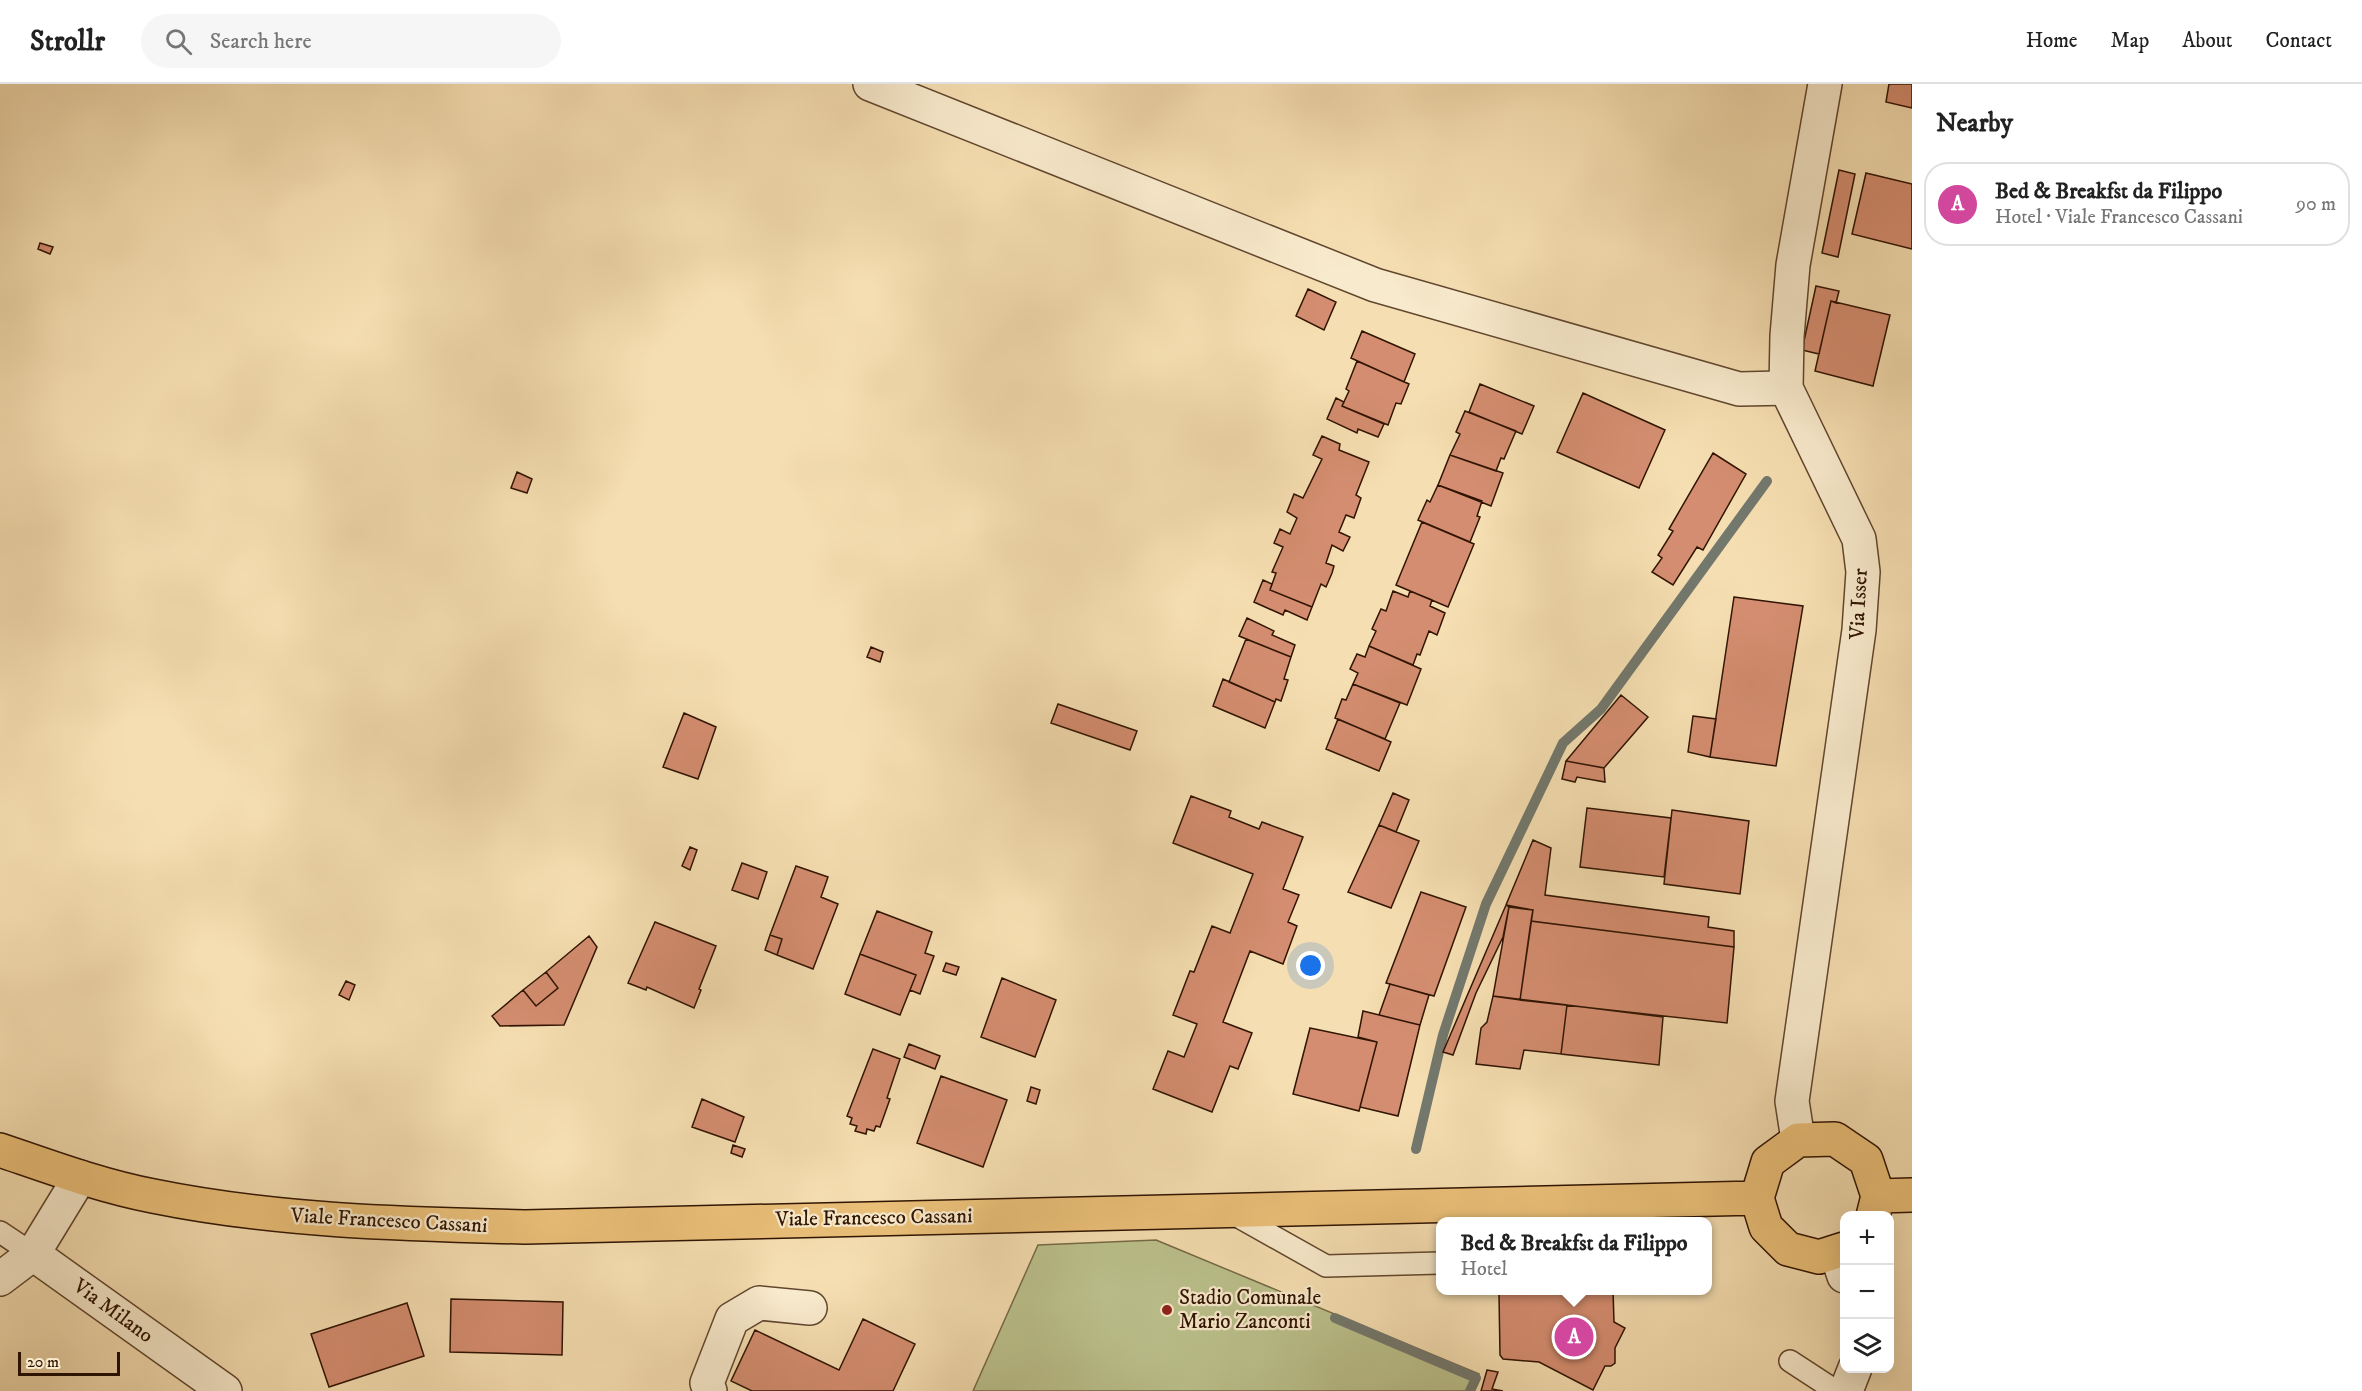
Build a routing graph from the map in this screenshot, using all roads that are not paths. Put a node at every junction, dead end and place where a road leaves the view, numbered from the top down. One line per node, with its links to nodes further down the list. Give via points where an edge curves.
1 (870, 84): 3 (street, via 1374,285 1739,389)
2 (1825, 84): 3 (street, Via Isser, via 1793,266)
3 (1786, 388): 4 (street, Via Isser, via 1859,539 1863,572 1860,630 1792,1101)
4 (1798, 1140): 8 (main road, via 1768,1162); 9 (main road, via 1835,1139 1866,1160)
5 (0, 1150): 6 (main road, Viale Francesco Cassani)
6 (80, 1177): 10 (main road, Viale Francesco Cassani, via 151,1196 258,1214 384,1224 525,1227); 13 (street)
7 (1912, 1195): 9 (main road)
8 (1757, 1198): 11 (main road, Viale Francesco Cassani); 14 (main road, via 1766,1227 1788,1249)
9 (1875, 1206)
10 (1225, 1210): 11 (main road, Viale Francesco Cassani); 15 (lane, via 1326,1266)
11 (1618, 1211)
12 (0, 1232): 13 (lane, Via Milano)
13 (33, 1254): 16 (street); 20 (street, Via Milano)
14 (1840, 1259)
15 (1436, 1263)
16 (0, 1279)
17 (810, 1308): 21 (street, via 759,1303 732,1319 707,1383)
18 (1790, 1361): 22 (lane)
19 (1853, 1373): 23 (street)
20 (225, 1391)
21 (710, 1391)
22 (1836, 1391)
23 (1846, 1391)

